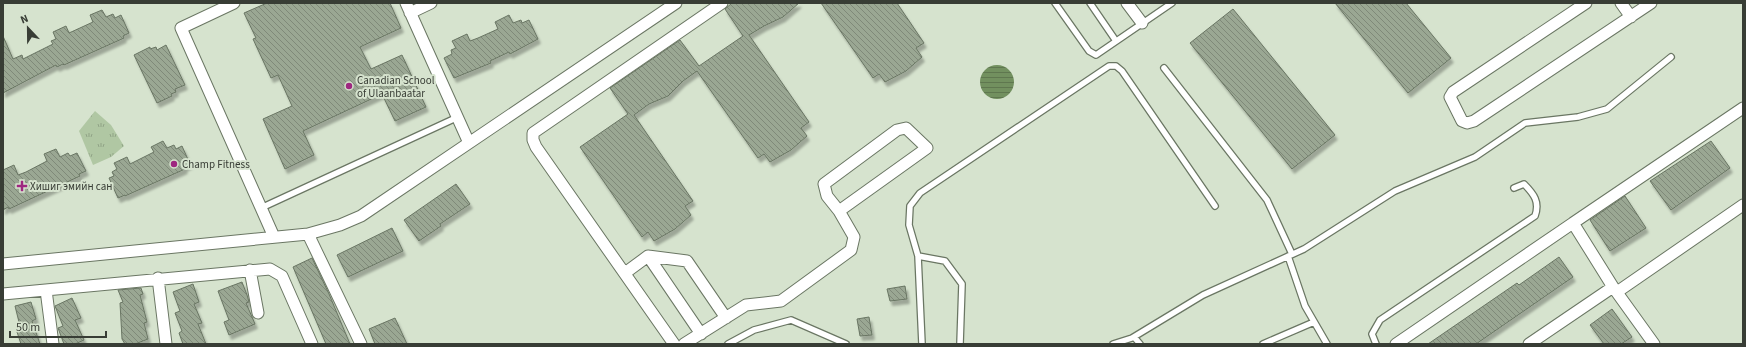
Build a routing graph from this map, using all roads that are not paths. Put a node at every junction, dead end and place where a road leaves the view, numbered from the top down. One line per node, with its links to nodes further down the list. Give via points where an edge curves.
1 (234, 3): 26 (street, via 181,28)
2 (431, 3): 13 (street)
3 (676, 3): 22 (street)
4 (722, 3): 36 (street, via 533,133 536,147)
5 (1055, 3): 17 (lane, via 1089,51 1096,55)
6 (1090, 3): 17 (lane)
7 (1128, 3): 16 (street)
8 (1160, 3): 14 (lane)
9 (1172, 3): 14 (lane)
10 (1586, 3): 15 (street, via 1453,92 1450,97 1462,120 1467,123 1474,121)
11 (1621, 3): 15 (street)
12 (1652, 3): 15 (street)
13 (408, 8): 21 (street)
14 (1163, 8): 16 (lane)
15 (1631, 17)
16 (1142, 23): 17 (lane)
17 (1116, 41)
18 (1671, 57): 31 (lane, via 1607,109 1578,117 1525,123 1475,157 1395,191 1304,249)
19 (1164, 68): 31 (lane, via 1267,200)
20 (1743, 108): 28 (street)
21 (458, 117): 22 (street); 26 (lane)
22 (470, 143): 29 (street, via 361,216 340,226)
23 (1514, 188): 60 (lane, via 1524,184 1533,193 1538,207 1535,216 1380,320 1372,334)
24 (1743, 205): 38 (street)
25 (1215, 206): 33 (lane, via 1122,72 1116,66 1109,66 920,194 910,206 910,225)
26 (261, 208): 30 (street)
27 (838, 211): 27 (street, via 902,166 927,148 906,128 897,130 824,184 826,196); 42 (street, via 854,237 851,250 781,301 746,305)
28 (1573, 223): 38 (street); 61 (street)
29 (308, 234): 30 (street); 49 (street)
30 (274, 237): 34 (street)
31 (1290, 255): 43 (lane, via 1305,306); 45 (lane, via 1203,295)
32 (648, 256): 36 (street); 42 (street, via 687,261); 44 (street)
33 (918, 256): 54 (lane); 55 (lane, via 945,261 962,284)
34 (3, 264)
35 (250, 270): 37 (street); 41 (street); 48 (street, via 270,269 282,276)
36 (625, 273): 50 (street)
37 (158, 278): 39 (street); 47 (street)
38 (1615, 289): 62 (street); 63 (street)
39 (46, 290): 40 (street); 46 (street)
40 (3, 294)
41 (258, 313)
42 (726, 318): 44 (street)
43 (1314, 322): 58 (lane); 59 (lane)
44 (701, 334): 51 (street)
45 (1134, 337): 56 (lane); 57 (lane)
46 (53, 344)
47 (166, 344)
48 (312, 344)
49 (361, 344)
50 (674, 344)
51 (684, 344)
52 (728, 344): 53 (lane, via 754,330 791,320)
53 (846, 344)
54 (922, 344)
55 (960, 344)
56 (1113, 344)
57 (1140, 344)
58 (1263, 344)
59 (1327, 344)
60 (1376, 344)
61 (1396, 344)
62 (1529, 344)
63 (1654, 344)

